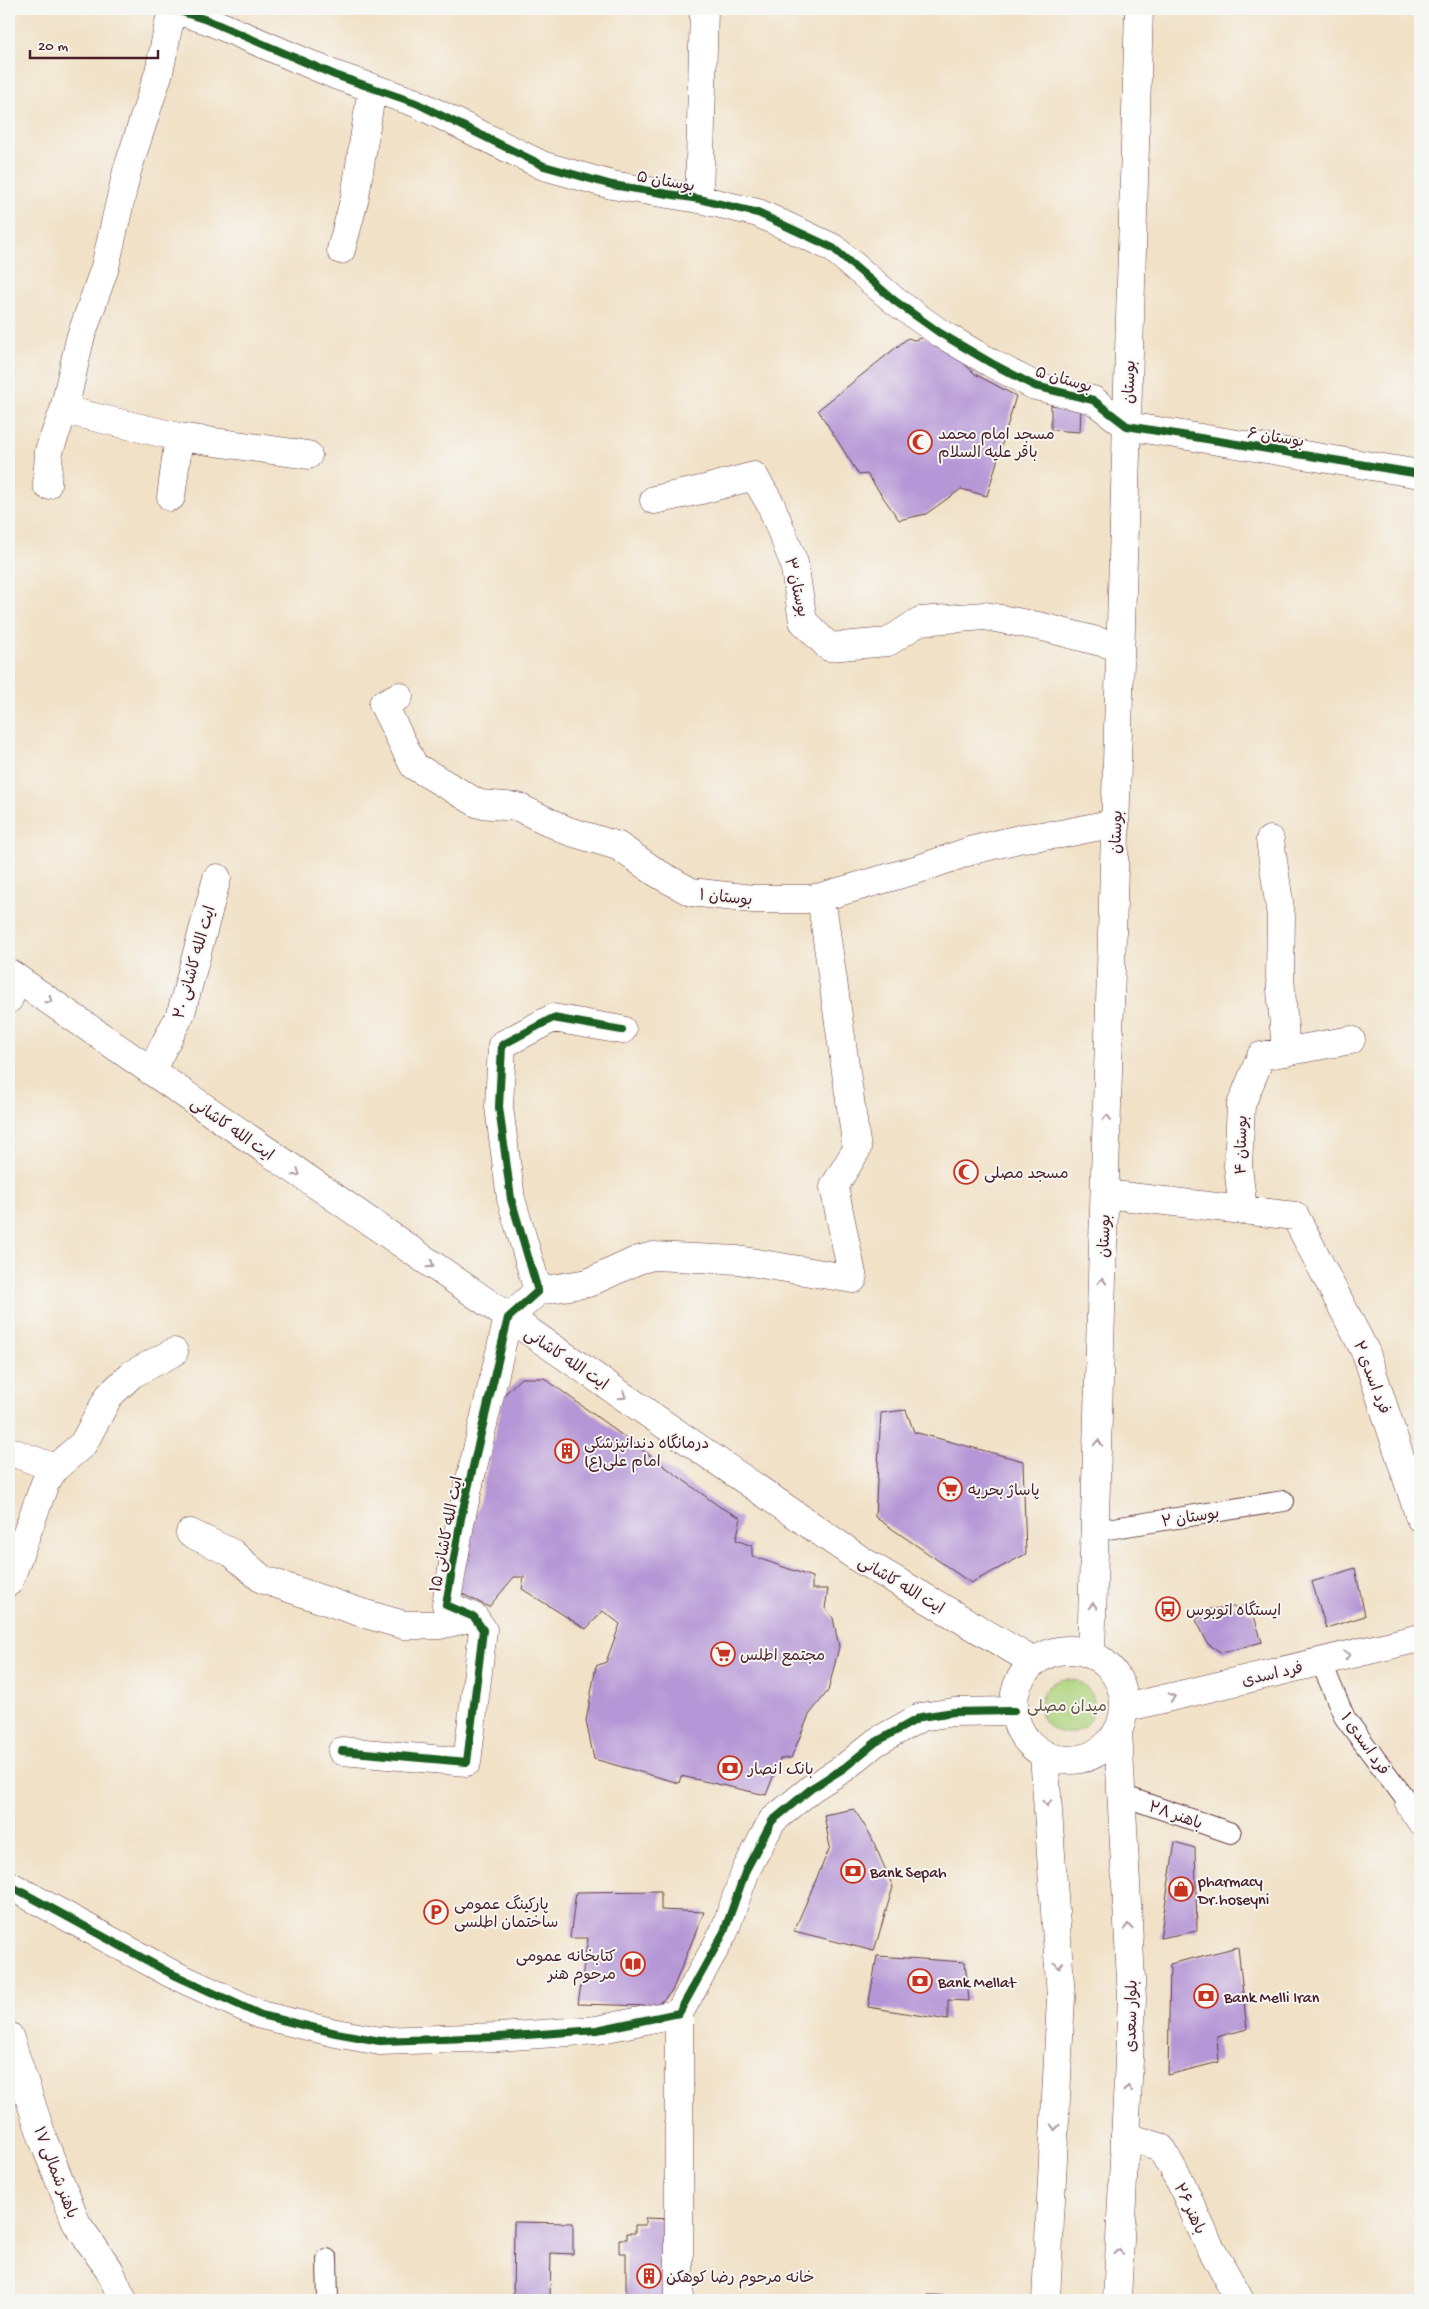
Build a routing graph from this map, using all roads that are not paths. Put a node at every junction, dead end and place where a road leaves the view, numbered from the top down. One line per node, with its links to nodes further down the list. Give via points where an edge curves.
1 (172, 9): 4 (street, بوستان ۵, via 207,20); 7 (street, via 159,72 127,171 105,267 80,339)
2 (704, 9): 5 (street)
3 (1139, 9): 8 (street, بوستان)
4 (372, 88): 5 (street, بوستان ۵, via 416,103 544,166 612,185); 6 (street, via 355,197)
5 (699, 200): 8 (street, بوستان ۵, via 758,213 833,248 895,301 940,333 1034,386 1093,400)
6 (341, 250)
7 (64, 410): 9 (street); 12 (street, via 49,451)
8 (1127, 426): 11 (street, بوستان ۶); 15 (street, بوستان)
9 (179, 437): 10 (street); 13 (street)
10 (308, 455)
11 (1420, 474)
12 (47, 485)
13 (170, 497)
14 (654, 500): 15 (street, بوستان ۳, via 754,476 771,505 794,563 803,621 830,648 888,642 920,621 984,616 1043,627)
15 (1120, 648): 17 (street, بوستان)
16 (399, 696): 20 (street, بوستان ۱, via 383,704 414,766 479,804 518,807 568,831 618,846 691,892 753,899)
17 (1115, 823): 20 (street, بوستان ۱, via 973,850); 26 (street, بوستان, one-way to 17)
18 (1270, 840): 24 (street, via 1282,916 1280,976)
19 (217, 878): 25 (street, ایت الله کاشانی ۲۰, via 180,1013)
20 (821, 897): 28 (street, via 857,1148 834,1187 853,1279 738,1260 653,1256 588,1283)
21 (11, 983): 25 (street, ایت الله کاشانی, one-way to 25)
22 (622, 1030): 28 (street, via 552,1018 502,1045 499,1107 511,1199)
23 (1352, 1040): 24 (street, بوستان ۴)
24 (1286, 1052): 27 (street, بوستان ۴, via 1262,1056 1241,1105 1238,1166)
25 (150, 1071): 29 (street, ایت الله کاشانی, one-way to 29)
26 (1104, 1194): 27 (street); 35 (street, بوستان, one-way to 26)
27 (1243, 1210): 34 (street, فرد اسدی ۲, via 1295,1216 1366,1353)
28 (538, 1291): 29 (street)
29 (508, 1318): 38 (street, ایت الله کاشانی ۱۵, via 461,1518 446,1605); 41 (street, ایت الله کاشانی, one-way to 41, via 861,1560)
30 (174, 1352): 32 (street, via 132,1374 114,1390 83,1444)
31 (9, 1451): 32 (street)
32 (55, 1468): 37 (street, via 46,1482)
33 (1284, 1501): 35 (lane, بوستان ۲)
34 (1420, 1518)
35 (1095, 1531): 40 (street, بوستان, one-way to 35)
36 (190, 1534): 38 (street, via 232,1553 262,1579 362,1614 404,1625 439,1625)
37 (9, 1582)
38 (474, 1617): 45 (street, via 483,1630 468,1762)
39 (1420, 1638): 42 (street, فرد اسدی, one-way to 39)
40 (1091, 1654): 41 (street, via 1068,1650); 44 (street, via 1106,1663 1123,1691)
41 (1034, 1662): 43 (street, via 1022,1676 1015,1693)
42 (1321, 1662): 44 (street, فرد اسدی, one-way to 42); 48 (lane, فرد اسدی ۱, via 1345,1718)
43 (1014, 1711): 46 (street, via 1019,1728 1030,1744); 51 (street, via 954,1712 921,1718 876,1742 772,1821 746,1870 724,1932)
44 (1121, 1720): 46 (street, via 1108,1745 1094,1755 1077,1760); 47 (street, بلوار سعدی)
45 (342, 1752)
46 (1044, 1754): 58 (street, one-way to 58, via 1061,1997)
47 (1121, 1795): 49 (lane, باهنر ۲۸); 53 (street, بلوار سعدی, one-way to 47, via 1132,1999)
48 (1415, 1813)
49 (1231, 1833)
50 (9, 1884): 51 (street, via 170,1973 261,2015 336,2033 380,2041 498,2037 597,2030)
51 (679, 2013): 57 (street)
52 (9, 2036): 55 (street, باهنر شمالی ۱۷, via 44,2142 77,2224 109,2269)
53 (1125, 2136): 59 (street, بلوار سعدی, one-way to 53); 60 (street, باهنر ۲۶, via 1160,2147)
54 (327, 2259): 56 (lane)
55 (122, 2300)
56 (328, 2300)
57 (679, 2300)
58 (1046, 2300)
59 (1117, 2300)
60 (1240, 2300)

